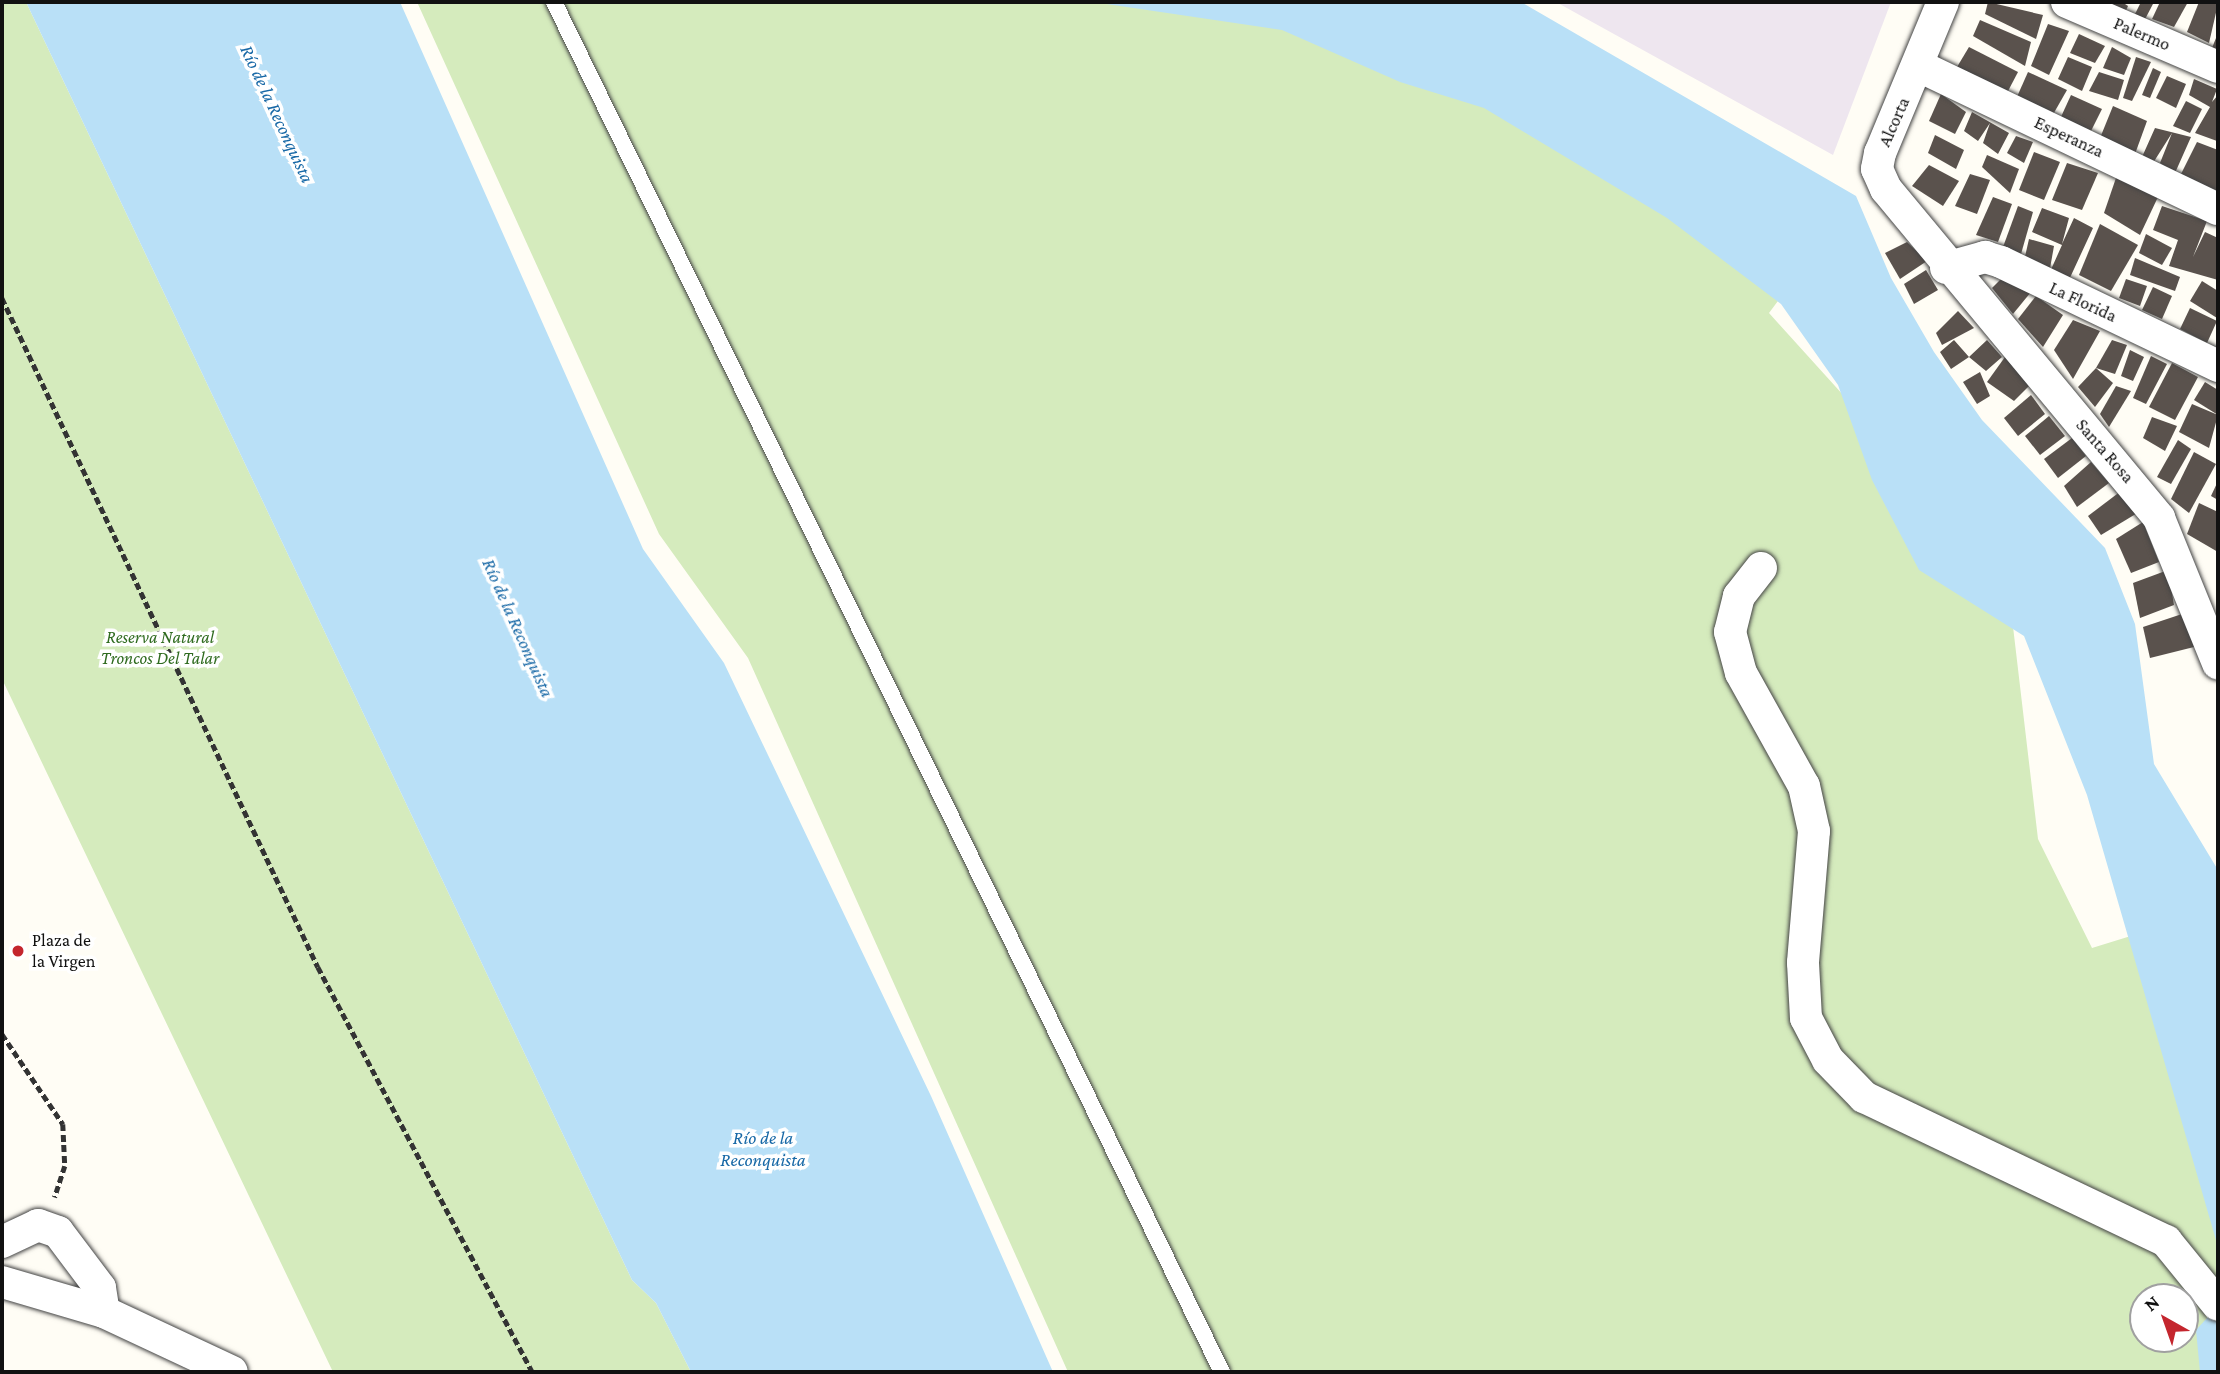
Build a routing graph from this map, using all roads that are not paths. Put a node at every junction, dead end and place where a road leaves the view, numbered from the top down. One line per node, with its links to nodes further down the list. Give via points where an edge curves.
1 (1943, 2): 4 (street, Alcorta)
2 (2067, 2): 5 (street, Palermo)
3 (554, 3): 17 (lane)
4 (1919, 66): 6 (street, Esperanza); 7 (street, Alcorta, via 1877,169)
5 (2218, 66)
6 (2218, 209)
7 (1946, 268): 8 (street, La Florida, via 1985,257 2001,262); 10 (street, Santa Rosa, via 2159,518)
8 (2218, 366)
9 (1761, 568): 14 (street, via 1739,596 1730,632 1741,673 1807,797 1814,831 1803,963 1806,1018 1828,1060 1864,1097 2166,1241)
10 (2213, 620): 11 (street, Santa Rosa)
11 (2218, 663)
12 (2, 1242): 15 (street, via 43,1226 73,1248 100,1288)
13 (2, 1282): 15 (street)
14 (2218, 1306)
15 (104, 1312): 16 (street)
16 (232, 1372)
17 (1222, 1372)

